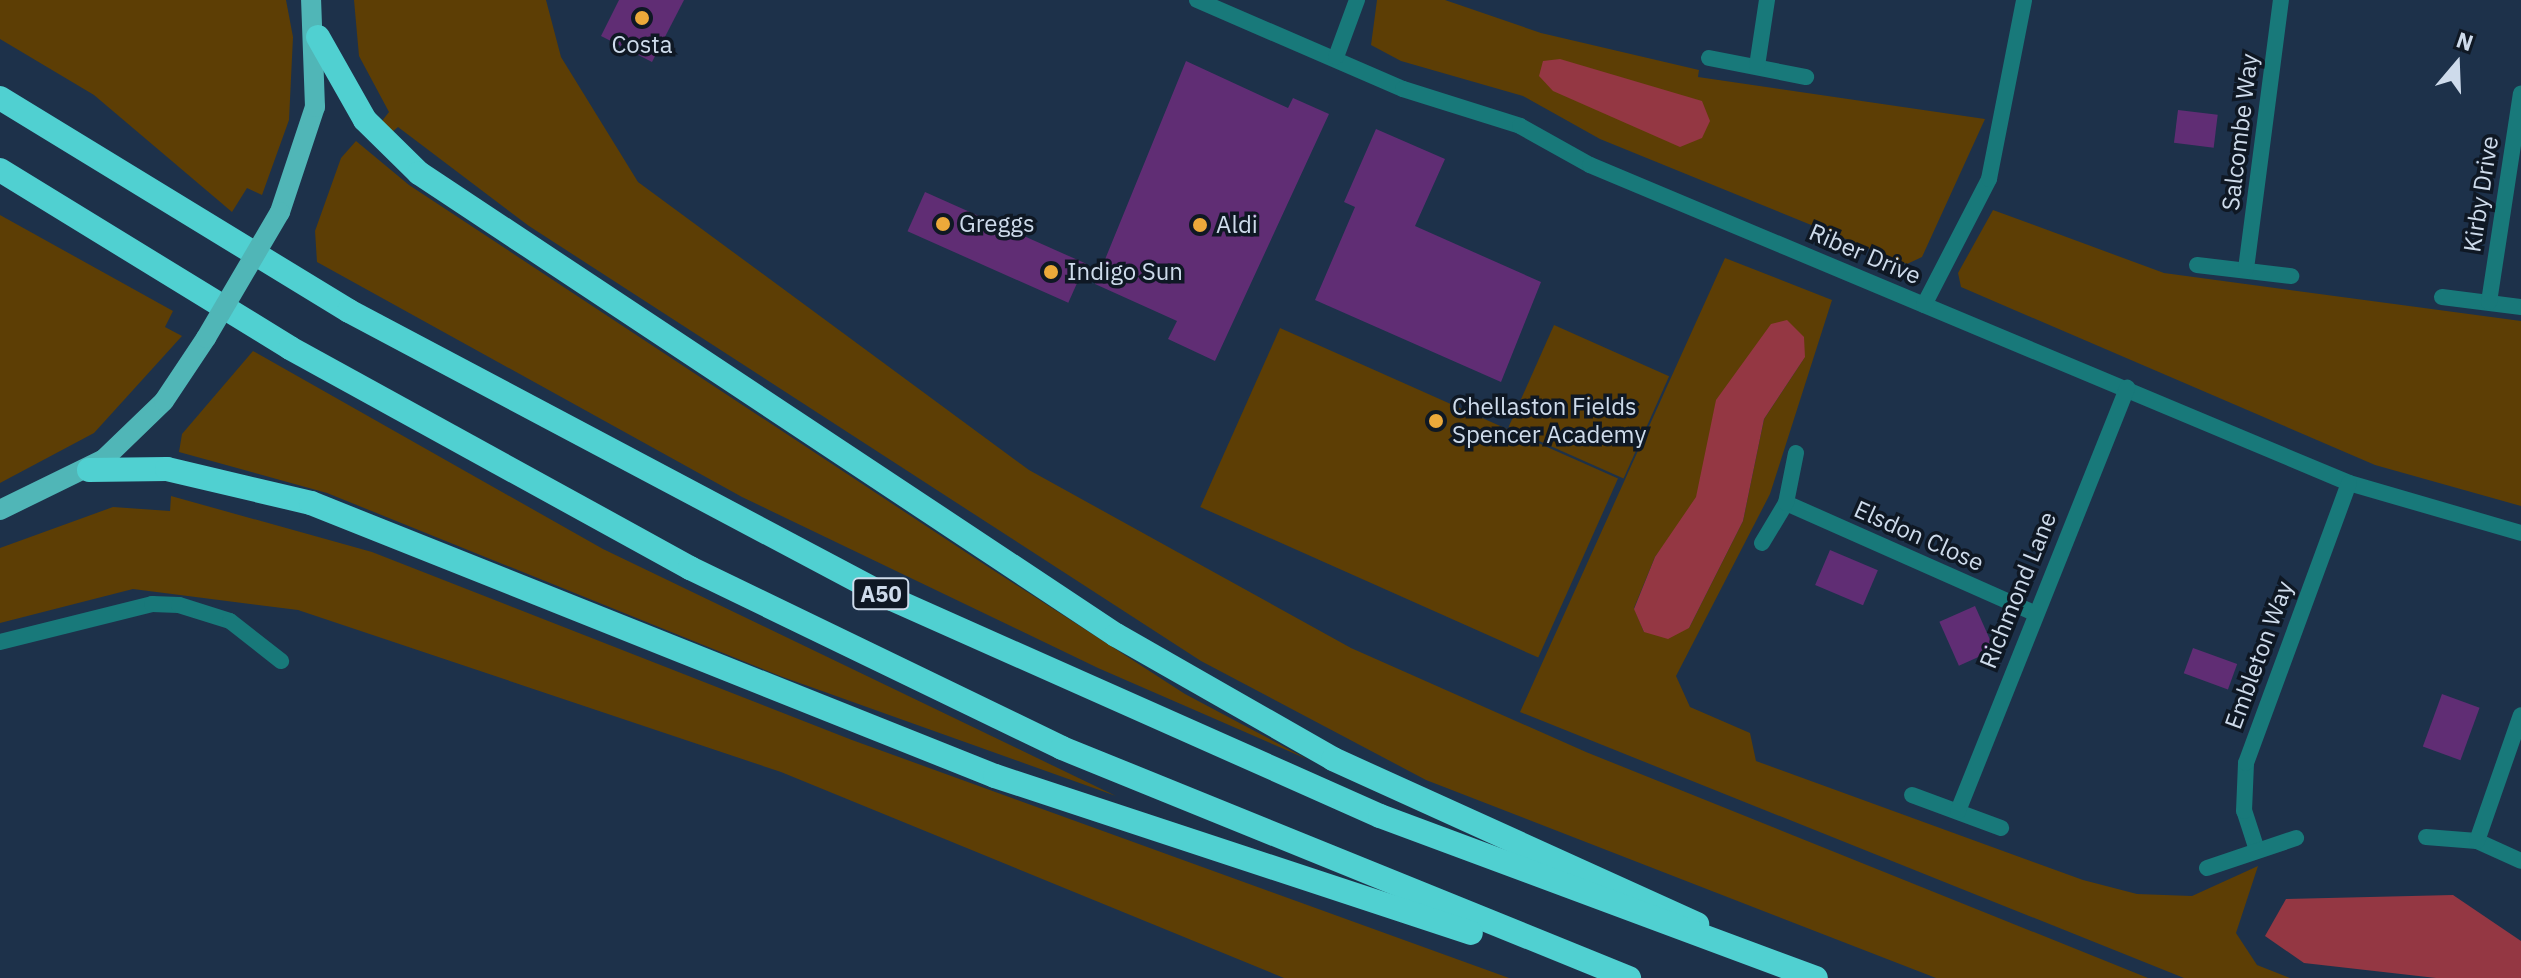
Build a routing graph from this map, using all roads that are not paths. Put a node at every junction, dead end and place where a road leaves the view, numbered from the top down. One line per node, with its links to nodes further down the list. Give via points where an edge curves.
1 (1197, 0): 7 (street, Riber Drive)
2 (1357, 0): 7 (street)
3 (1767, 0): 9 (street)
4 (2024, 0): 19 (street, via 1989,179)
5 (2281, 0): 15 (street, Salcombe Way)
6 (316, 13): 23 (main road, bridge, via 315,107 280,212 164,401); 42 (highway, via 365,120 419,173 1116,635 1333,759 1650,899)
7 (1336, 57): 19 (street, Riber Drive, via 1403,89 1520,126 1590,165)
8 (1709, 58): 9 (street)
9 (1757, 66): 10 (street)
10 (1806, 77)
11 (2521, 93): 18 (street, Kirby Drive)
12 (0, 98): 42 (highway, A50, via 349,311 892,599 1380,816)
13 (0, 170): 43 (highway, A50, via 290,348 719,582 1062,748)
14 (2197, 265): 15 (street)
15 (2246, 269): 16 (street)
16 (2291, 276)
17 (2442, 297): 18 (street)
18 (2489, 302): 20 (street)
19 (1924, 305): 21 (street, Riber Drive)
20 (2521, 307)
21 (2127, 388): 24 (street, Riber Drive); 29 (street, Richmond Lane)
22 (1796, 453): 25 (street)
23 (89, 470): 26 (main road); 43 (highway, via 167,469 311,503 995,776 1406,915)
24 (2349, 483): 27 (street, Riber Drive); 39 (street, Embleton Way, via 2246,763 2244,811)
25 (1786, 503): 28 (street); 29 (street, Elsdon Close)
26 (0, 510)
27 (2521, 533)
28 (1762, 543)
29 (2032, 612): 34 (street, Richmond Lane)
30 (0, 642): 31 (street, via 152,604 179,605 230,621)
31 (281, 661)
32 (2521, 715): 38 (street)
33 (1912, 795): 34 (street)
34 (1958, 811): 35 (street)
35 (2001, 828)
36 (2426, 837): 38 (street)
37 (2296, 838): 39 (street)
38 (2477, 841): 40 (street)
39 (2256, 847): 41 (street)
40 (2521, 861)
41 (2207, 868)
42 (1778, 966): 44 (highway, A50)
43 (1628, 978)
44 (1816, 978)

